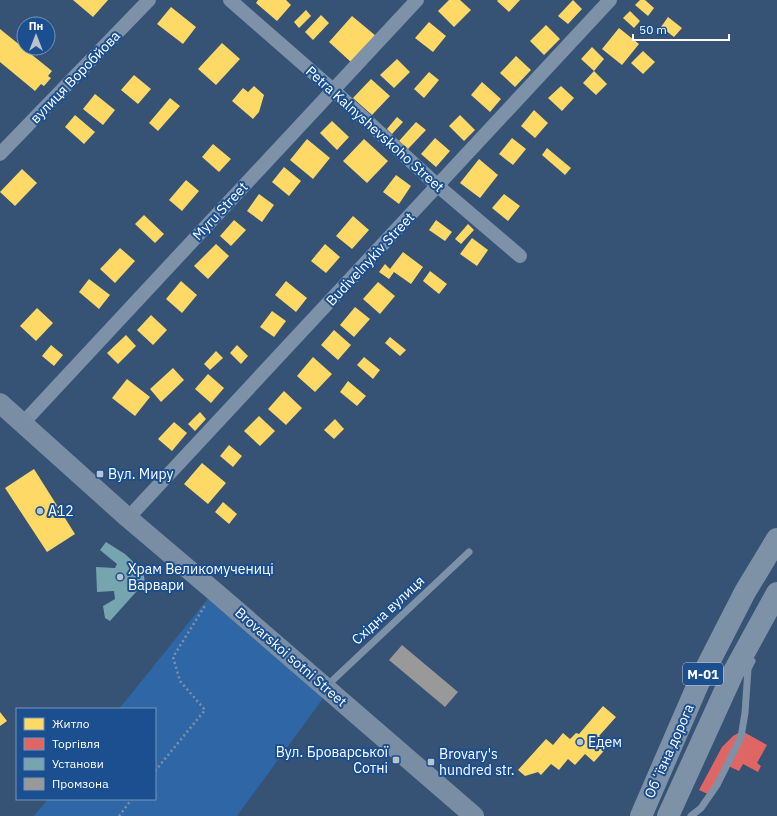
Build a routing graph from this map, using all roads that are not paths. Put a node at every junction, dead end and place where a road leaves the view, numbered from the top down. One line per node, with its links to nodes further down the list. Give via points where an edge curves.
1 (149, 0): 6 (street, вулиця Воробйова)
2 (417, 0): 5 (street, Myru Street)
3 (610, 0): 7 (street, Budivelnykiv Street)
4 (234, 1): 5 (street, Petra Kalnyshevskoho Street)
5 (333, 90): 7 (street, Petra Kalnyshevskoho Street); 10 (street, Myru Street)
6 (0, 154)
7 (438, 186): 8 (street, Petra Kalnyshevskoho Street); 11 (street, Budivelnykiv Street)
8 (520, 256)
9 (0, 402): 10 (street, Brovarskoi sotni Street)
10 (23, 423): 11 (street, Brovarskoi sotni Street)
11 (128, 518): 17 (street, Brovarskoi sotni Street)
12 (777, 539): 14 (highway, Обʼїзна дорога / М-01)
13 (469, 552): 17 (lane, Східна вулиця)
14 (745, 592): 20 (street, via 688,685); 21 (highway, Обʼїзна дорога / М-01, via 699,682)
15 (777, 593): 18 (highway, Обʼїзна дорога / М-01, via 733,673)
16 (755, 655): 18 (lane, via 748,669 741,737 717,785 701,808)
17 (327, 688): 19 (street, Brovarskoi sotni Street)
18 (676, 813)
19 (474, 816)
20 (630, 816)
21 (641, 816)

